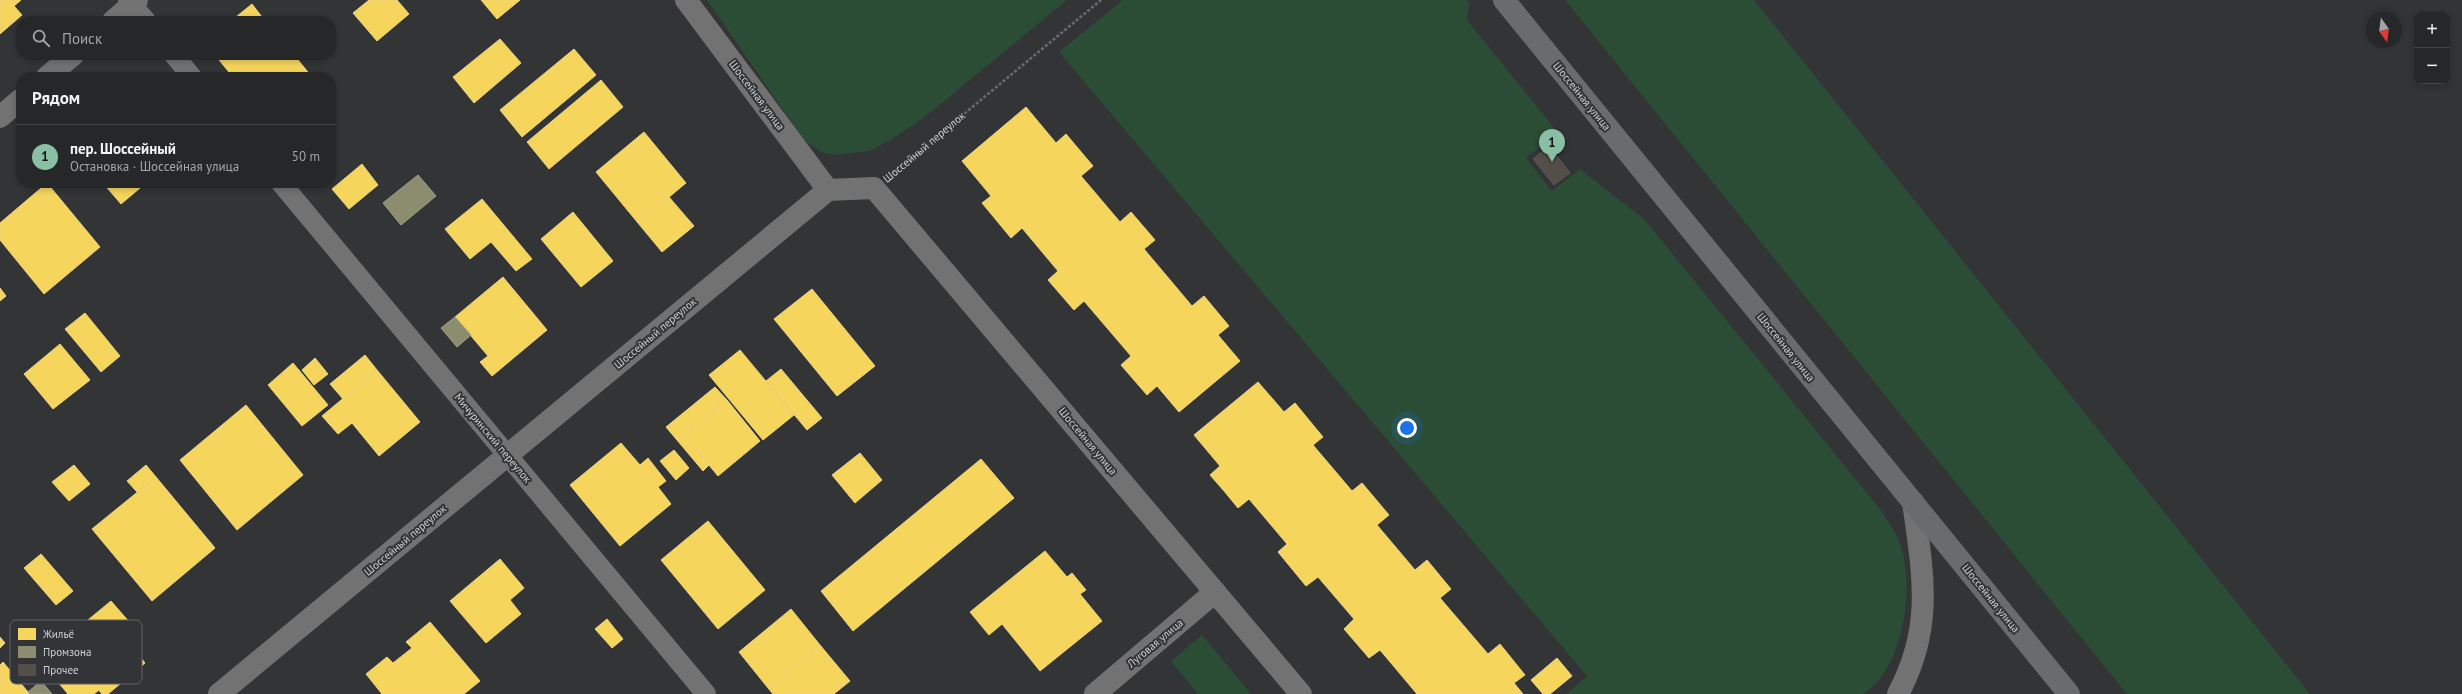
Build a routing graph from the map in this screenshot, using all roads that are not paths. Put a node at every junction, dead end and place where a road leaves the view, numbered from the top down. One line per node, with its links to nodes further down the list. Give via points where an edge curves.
1 (686, 0): 14 (street, Шоссейная улица)
2 (1504, 0): 16 (main road, Шоссейная улица)
3 (133, 2): 4 (street); 5 (lane)
4 (118, 16)
5 (143, 16)
6 (67, 60): 8 (street)
7 (178, 60): 9 (lane)
8 (53, 72)
9 (188, 72)
10 (16, 103): 11 (street)
11 (0, 117)
12 (285, 188): 15 (lane, Мичуринский переулок)
13 (874, 188): 14 (street, Шоссейный переулок); 17 (street, Шоссейная улица)
14 (828, 190): 15 (street, Шоссейный переулок)
15 (507, 455): 18 (street, Шоссейный переулок); 19 (lane, Мичуринский переулок)
16 (1913, 502): 22 (street, via 1923,568 1924,608 1918,646 1909,674); 23 (main road, Шоссейная улица)
17 (1215, 592): 20 (street, Луговая улица); 21 (street, Шоссейная улица)
18 (218, 694)
19 (706, 694)
20 (1095, 694)
21 (1301, 694)
22 (1898, 694)
23 (2069, 694)

